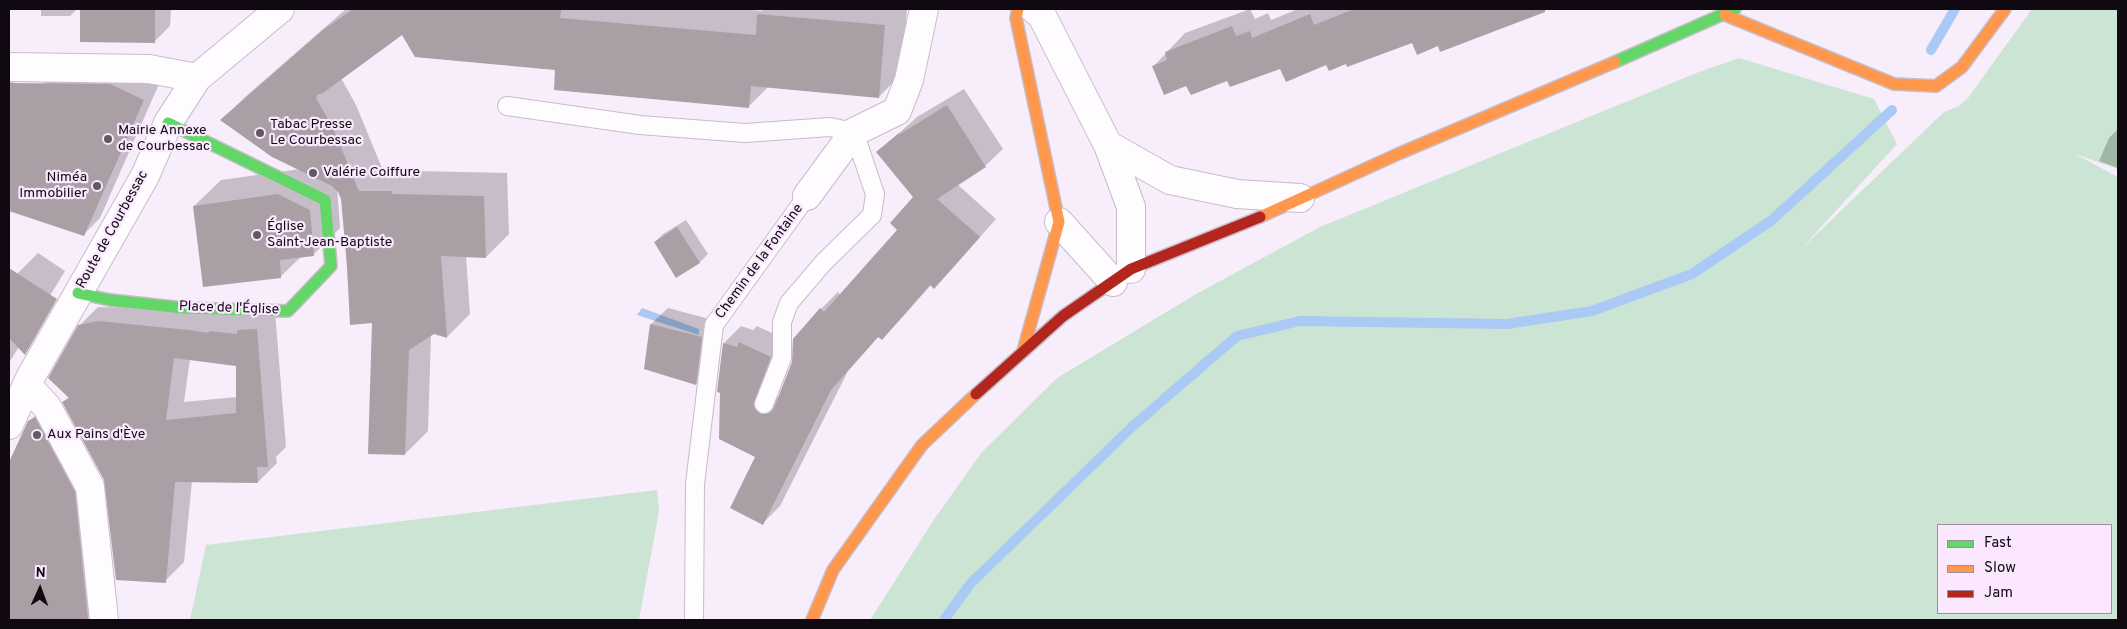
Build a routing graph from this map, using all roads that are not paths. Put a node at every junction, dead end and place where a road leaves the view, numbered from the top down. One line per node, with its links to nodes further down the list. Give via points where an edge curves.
1 (280, 9): 9 (street, Route de Courbessac)
2 (924, 9): 12 (street, Chemin de la Fontaine, via 909,80 897,111)
3 (1018, 9): 16 (street, via 1016,18)
4 (1034, 9): 13 (street, via 1042,16)
5 (1735, 9): 7 (street)
6 (2005, 9): 7 (street, via 1962,67 1936,86 1894,84)
7 (1724, 15): 15 (street)
8 (9, 67): 9 (street, via 149,69)
9 (197, 78): 11 (street, Route de Courbessac)
10 (507, 106): 12 (lane, via 640,125 745,133 830,127)
11 (168, 123): 18 (street, Route de Courbessac, via 144,176); 18 (street, Place de l'Église, via 325,200 331,266 288,311 183,308)
12 (854, 132): 14 (street, Chemin de la Fontaine); 21 (lane, via 875,194 872,215 824,262 790,303 782,322 782,358)
13 (1108, 145): 15 (street, via 1170,180 1237,194); 17 (street, via 1131,207)
14 (807, 196): 24 (lane, Chemin de la Fontaine, via 714,325 695,484)
15 (1300, 198): 17 (street)
16 (1059, 222): 17 (street); 19 (street)
17 (1122, 275): 19 (street, via 1063,316)
18 (78, 293): 20 (street, Route de Courbessac)
19 (1024, 351): 25 (street, via 922,445 833,570)
20 (27, 385): 22 (street, Route de Courbessac); 23 (street, via 47,407 90,487)
21 (764, 404)
22 (9, 425)
23 (104, 620)
24 (694, 620)
25 (812, 620)

